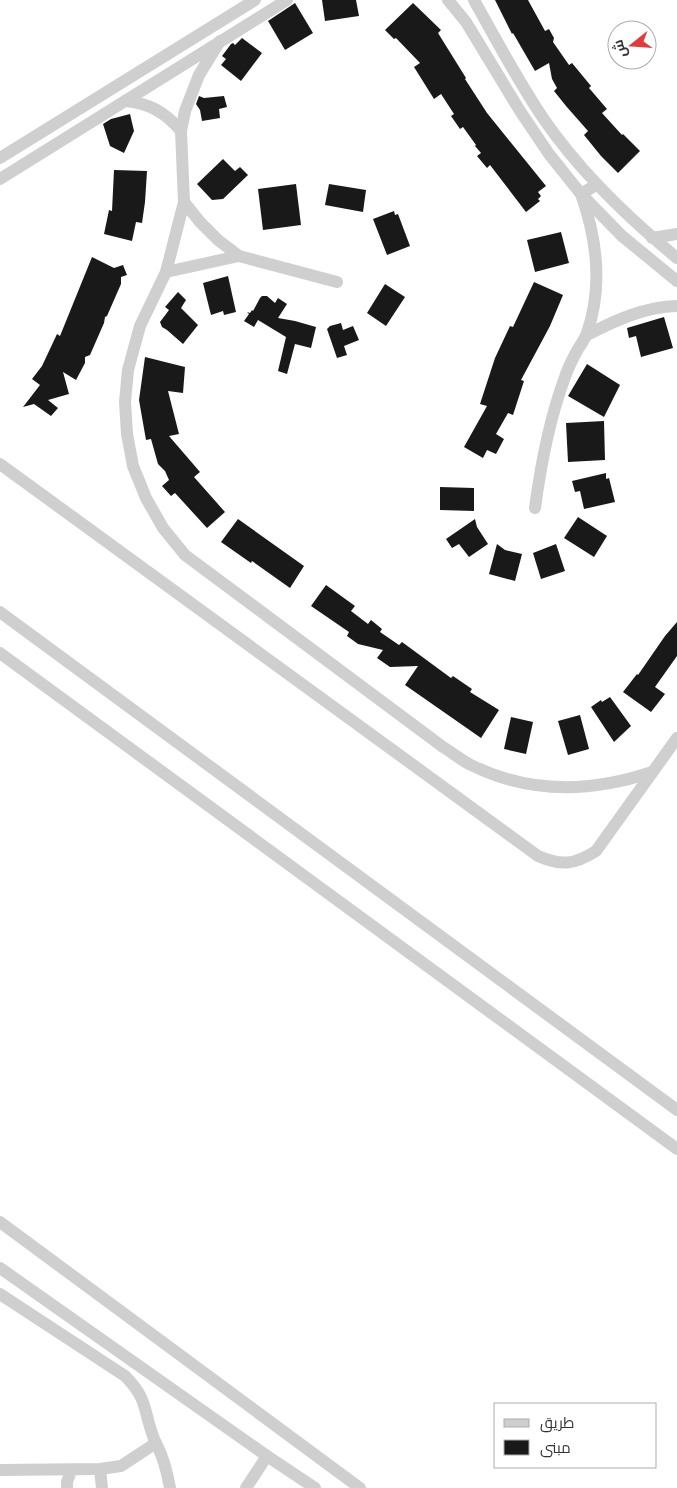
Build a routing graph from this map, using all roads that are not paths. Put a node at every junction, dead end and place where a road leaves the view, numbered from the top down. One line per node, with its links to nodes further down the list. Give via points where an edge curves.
1 (255, 0): 8 (street)
2 (448, 0): 11 (street, via 466,22 549,154)
3 (474, 0): 10 (street, via 543,119)
4 (282, 1): 5 (street)
5 (220, 41): 6 (street); 7 (street, via 199,75)
6 (125, 101): 7 (street, via 152,106 163,112); 9 (street)
7 (181, 131): 12 (street)
8 (0, 158)
9 (0, 179)
10 (596, 184): 11 (street); 14 (street)
11 (580, 194): 18 (street, via 622,236); 21 (street, via 589,217 596,264 593,312)
12 (184, 202): 15 (street, via 218,240); 17 (street)
13 (677, 234): 14 (street)
14 (652, 238): 16 (street)
15 (239, 256): 17 (street); 19 (street)
16 (677, 258)
17 (166, 272): 27 (street, via 140,326 128,370 127,434 146,498 163,528 185,556 468,763 519,782 559,788 600,786)
18 (677, 281)
19 (337, 282)
20 (677, 306): 21 (street, via 648,309)
21 (587, 335): 23 (street, via 565,376 551,419)
22 (0, 464): 27 (street, via 538,856 552,862 568,863 596,851)
23 (535, 508)
24 (0, 612): 28 (street)
25 (0, 653): 29 (street)
26 (677, 738): 27 (street)
27 (652, 772)
28 (677, 1110)
29 (677, 1149)
30 (0, 1222): 43 (street)
31 (0, 1268): 34 (street)
32 (0, 1294): 33 (street, via 125,1376 141,1396)
33 (156, 1443): 35 (street, via 121,1466); 41 (street)
34 (267, 1456): 38 (street); 42 (street)
35 (100, 1469): 37 (street); 40 (street)
36 (0, 1470): 37 (street)
37 (71, 1471): 39 (street)
38 (309, 1487)
39 (67, 1488)
40 (102, 1488)
41 (170, 1488)
42 (246, 1488)
43 (360, 1488)

